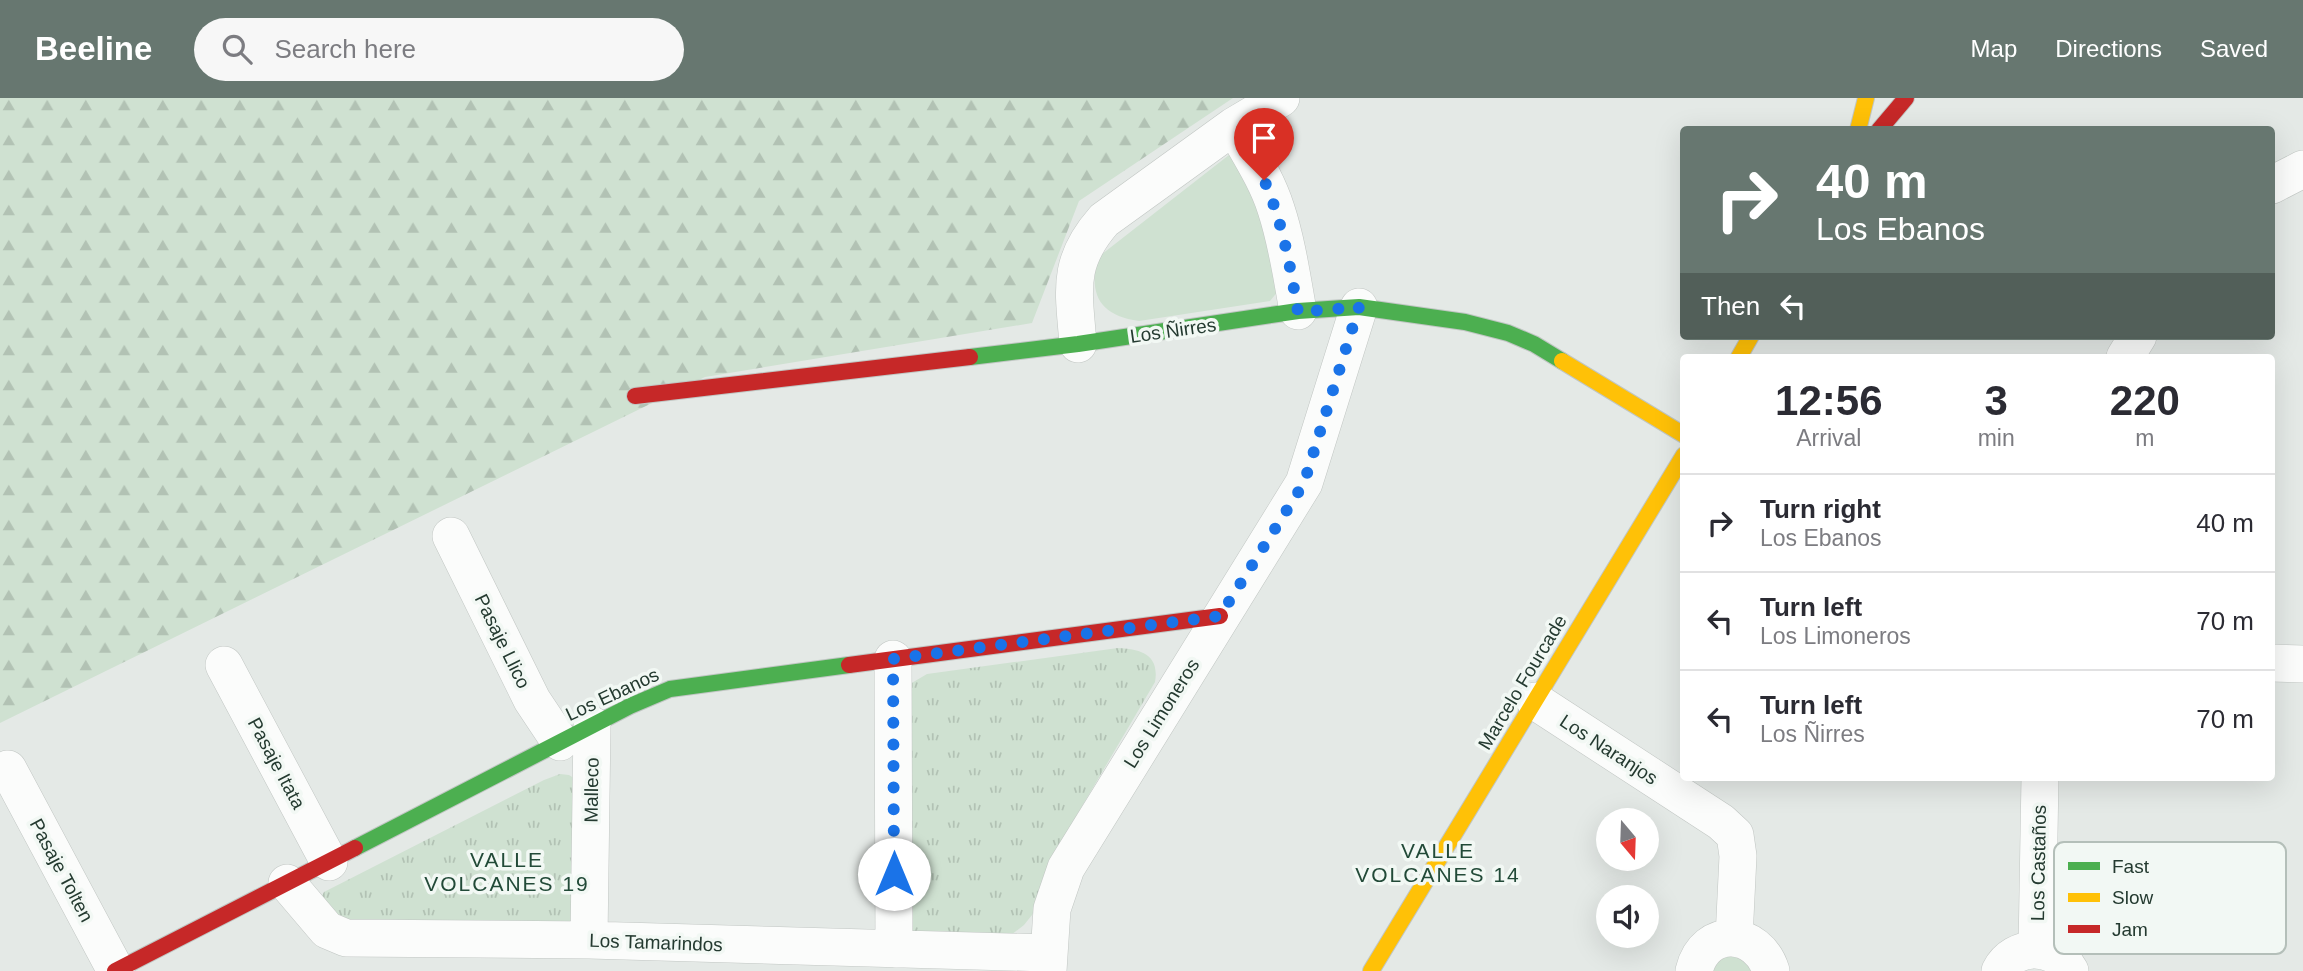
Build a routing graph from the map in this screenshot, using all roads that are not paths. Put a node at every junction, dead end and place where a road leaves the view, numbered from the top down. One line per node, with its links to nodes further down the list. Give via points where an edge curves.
1 (1281, 98): 4 (street)
2 (1866, 98): 5 (street)
3 (1906, 98): 6 (street)
4 (1234, 126): 10 (street, via 1276,208); 11 (street, via 1104,220 1089,237 1080,253 1074,283)
5 (1859, 126)
6 (1883, 126)
7 (2303, 169): 8 (street)
8 (2275, 183)
9 (1359, 307): 10 (street, Los Ñirres); 13 (street, Los Ñirres, via 1508,333 1534,344); 16 (street, Los Limoneros, via 1304,483)
10 (1298, 312): 11 (street, Los Ñirres)
11 (1078, 344): 12 (street, Los Ñirres)
12 (635, 396)
13 (1680, 433)
14 (1680, 462): 21 (street, Marcelo Fourcade)
15 (451, 536): 23 (street, Pasaje Llico, via 532,700)
16 (1220, 616): 17 (street, Los Ebanos); 34 (street, Los Limoneros, via 1066,868 1052,909)
17 (893, 659): 22 (street, Los Ebanos, via 670,689); 31 (street)
18 (2275, 663): 19 (street)
19 (2303, 664)
20 (224, 665): 26 (street, Pasaje Itata)
21 (1535, 701): 28 (street, Marcelo Fourcade); 29 (street, Los Naranjos, via 1735,835)
22 (592, 725): 23 (street, Los Ebanos); 30 (street, Malleco)
23 (560, 742): 26 (street, Los Ebanos)
24 (8, 769): 35 (street, Pasaje Tolten)
25 (2040, 781): 32 (street, Los Castaños)
26 (329, 862): 27 (street, Los Ebanos)
27 (287, 883): 30 (street, Los Tamarindos, via 327,930 346,938); 35 (street, Los Ebanos)
28 (1397, 932): 33 (street); 36 (street, Marcelo Fourcade)
29 (1734, 937): 37 (street, via 1711,944); 38 (street, via 1759,948)
30 (589, 940): 31 (street, Los Tamarindos)
31 (894, 949): 34 (street, Los Tamarindos)
32 (2037, 949): 39 (street, Los Castaños, via 2011,957); 40 (street, Los Castaños, via 2059,957)
33 (1401, 958)
34 (1048, 962)
35 (115, 971)
36 (1371, 971)
37 (1694, 971)
38 (1771, 971)
39 (2000, 971)
40 (2070, 971)

